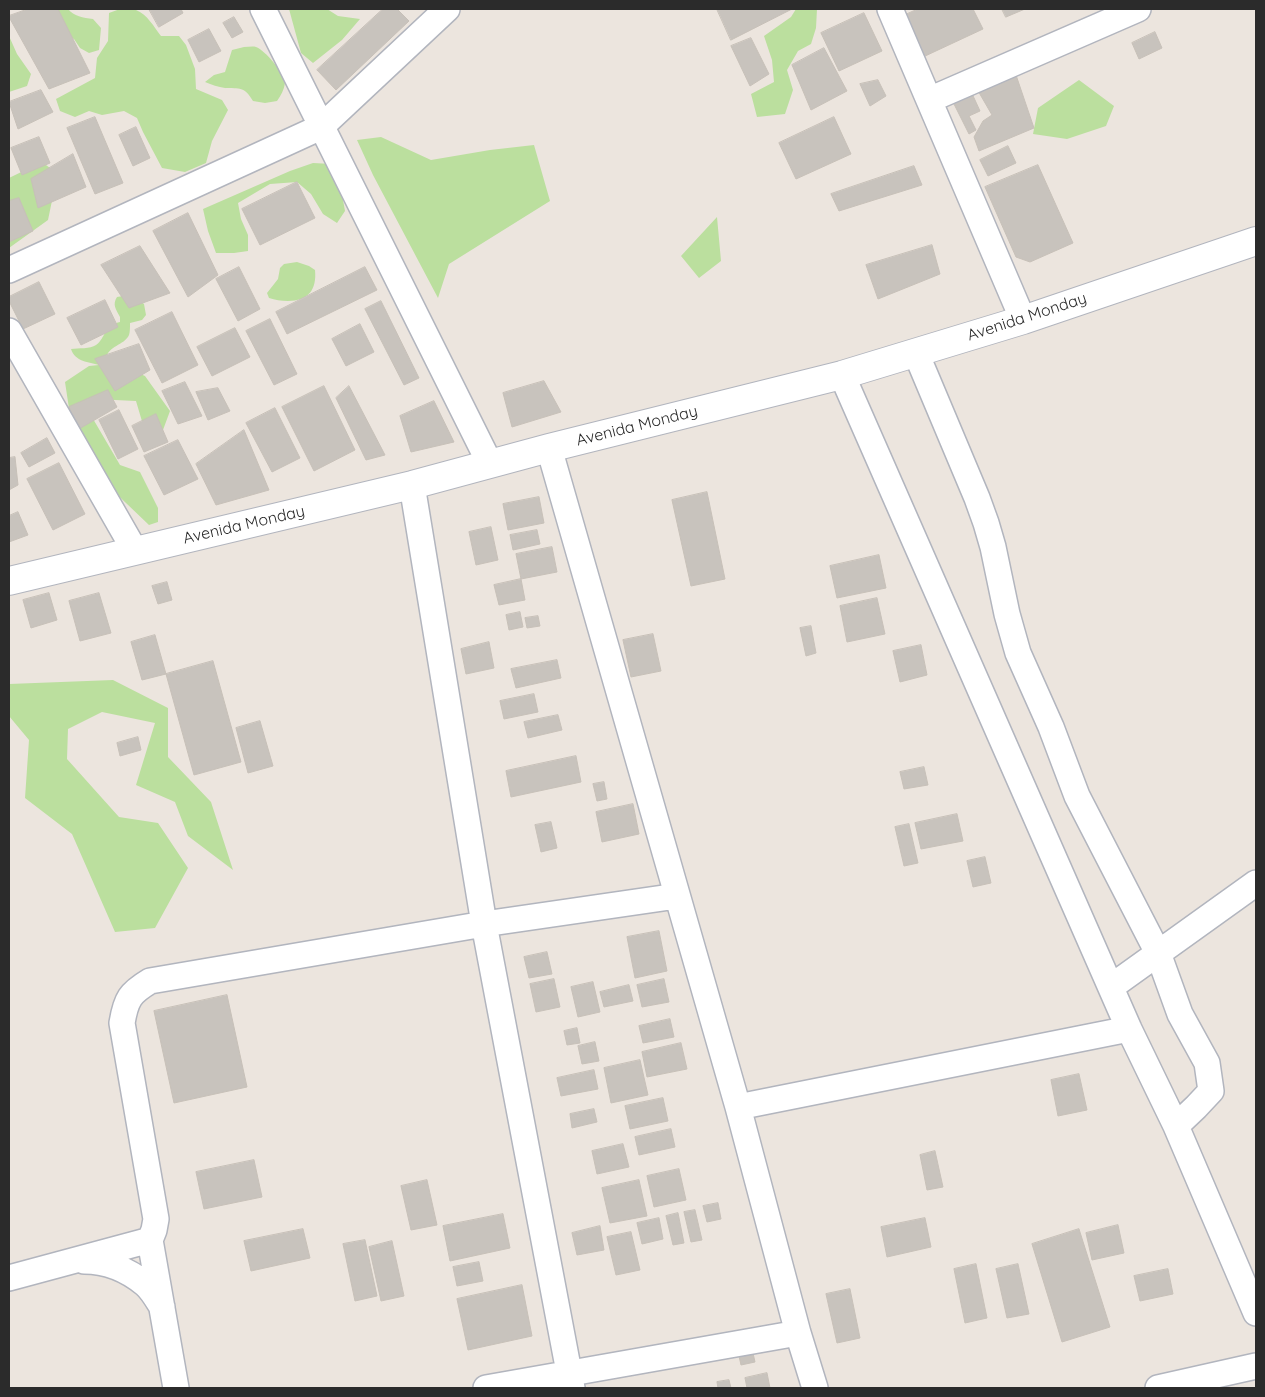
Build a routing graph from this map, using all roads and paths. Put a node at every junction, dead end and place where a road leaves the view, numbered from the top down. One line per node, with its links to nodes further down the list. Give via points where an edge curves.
1 (263, 9): 6 (street)
2 (447, 9): 6 (street)
3 (890, 9): 5 (street)
4 (1138, 9): 5 (street)
5 (929, 100): 9 (street)
6 (322, 127): 8 (street); 14 (street)
7 (1256, 241): 9 (main road, Avenida Monday)
8 (9, 270)
9 (1023, 320): 11 (main road, Avenida Monday)
10 (9, 330): 16 (street)
11 (916, 353): 12 (main road, Avenida Monday); 21 (street, via 986,524 1018,653 1077,796)
12 (842, 375): 13 (main road, Avenida Monday); 22 (street)
13 (549, 448): 14 (main road, Avenida Monday); 19 (street)
14 (490, 464): 15 (main road, Avenida Monday)
15 (412, 485): 16 (main road, Avenida Monday); 20 (street)
16 (135, 551): 17 (main road, Avenida Monday)
17 (9, 581)
18 (1256, 883): 21 (street)
19 (677, 896): 20 (street); 24 (street)
20 (484, 924): 26 (street, via 150,981 136,989 125,1004 122,1023 156,1219); 33 (street)
21 (1158, 953): 22 (street); 25 (street, via 1180,1014 1207,1063 1211,1091)
22 (1111, 987): 23 (street)
23 (1129, 1029): 24 (street); 25 (street)
24 (738, 1108): 31 (street)
25 (1176, 1126): 30 (street)
26 (150, 1240): 27 (street); 29 (street)
27 (70, 1262): 28 (street); 29 (street, via 95,1261 123,1270 146,1285)
28 (9, 1278)
29 (162, 1306): 34 (street)
30 (1256, 1313)
31 (798, 1333): 33 (street); 36 (street)
32 (1256, 1366): 37 (street)
33 (570, 1381): 35 (street)
34 (176, 1388)
35 (486, 1388)
36 (815, 1388)
37 (1158, 1388)

